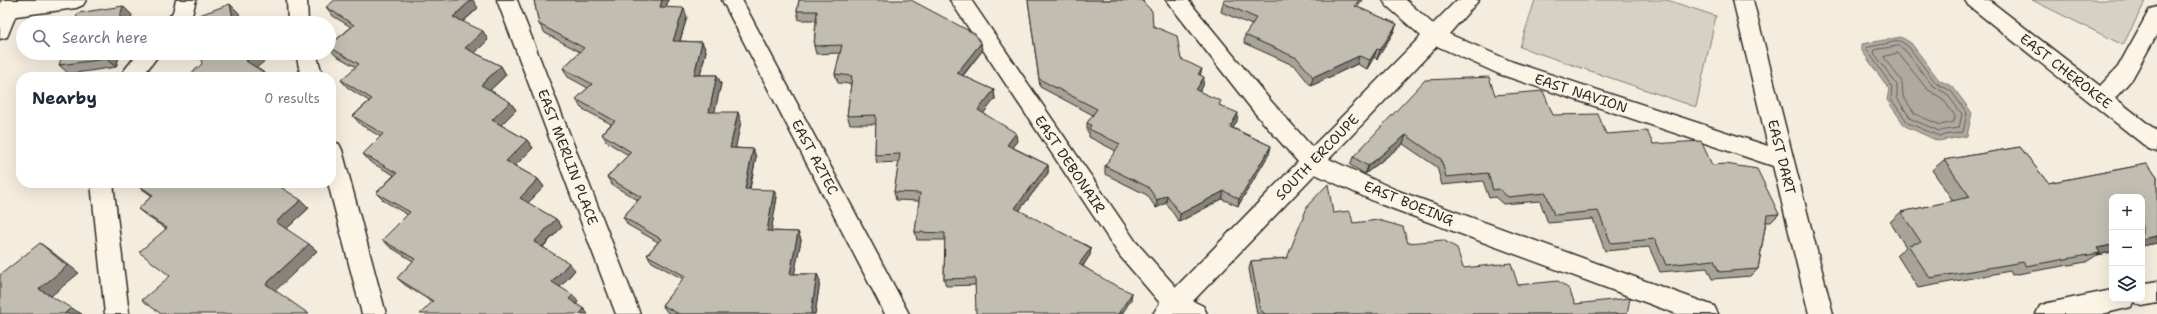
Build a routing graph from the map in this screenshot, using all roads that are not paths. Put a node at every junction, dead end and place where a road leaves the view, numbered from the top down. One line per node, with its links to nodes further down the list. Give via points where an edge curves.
1 (76, 0): 12 (main road)
2 (186, 0): 14 (main road)
3 (297, 0): 15 (main road)
4 (507, 0): 34 (main road, EAST MERLIN PLACE)
5 (732, 0): 35 (main road, EAST AZTEC)
6 (960, 0): 31 (main road, EAST DEBONAIR)
7 (1176, 0): 25 (main road, EAST BOEING, via 1262,106)
8 (1393, 0): 17 (main road, EAST NAVION)
9 (1469, 0): 17 (main road, SOUTH ERCOUPE)
10 (1743, 0): 24 (main road, EAST DART)
11 (1975, 0): 22 (main road, EAST CHEROKEE)
12 (11, 4): 16 (main road)
13 (2157, 15): 22 (main road, via 2125,73)
14 (181, 16)
15 (298, 16)
16 (0, 31)
17 (1434, 36): 24 (main road, EAST NAVION, via 1506,68); 25 (main road, SOUTH ERCOUPE)
18 (144, 60): 20 (main road)
19 (308, 60): 21 (main road)
20 (134, 72)
21 (311, 72)
22 (2102, 99): 23 (main road, EAST CHEROKEE)
23 (2157, 142)
24 (1783, 160): 38 (main road, EAST DART)
25 (1312, 162): 31 (main road, SOUTH ERCOUPE); 37 (main road, EAST BOEING, via 1388,197)
26 (336, 169): 33 (main road)
27 (103, 188): 32 (main road)
28 (2157, 292): 29 (main road)
29 (2145, 294)
30 (2109, 302): 39 (main road)
31 (1170, 308): 36 (main road, EAST DEBONAIR)
32 (117, 314)
33 (374, 314)
34 (628, 314)
35 (897, 314)
36 (1195, 314)
37 (1706, 314)
38 (1821, 314)
39 (2048, 314)

